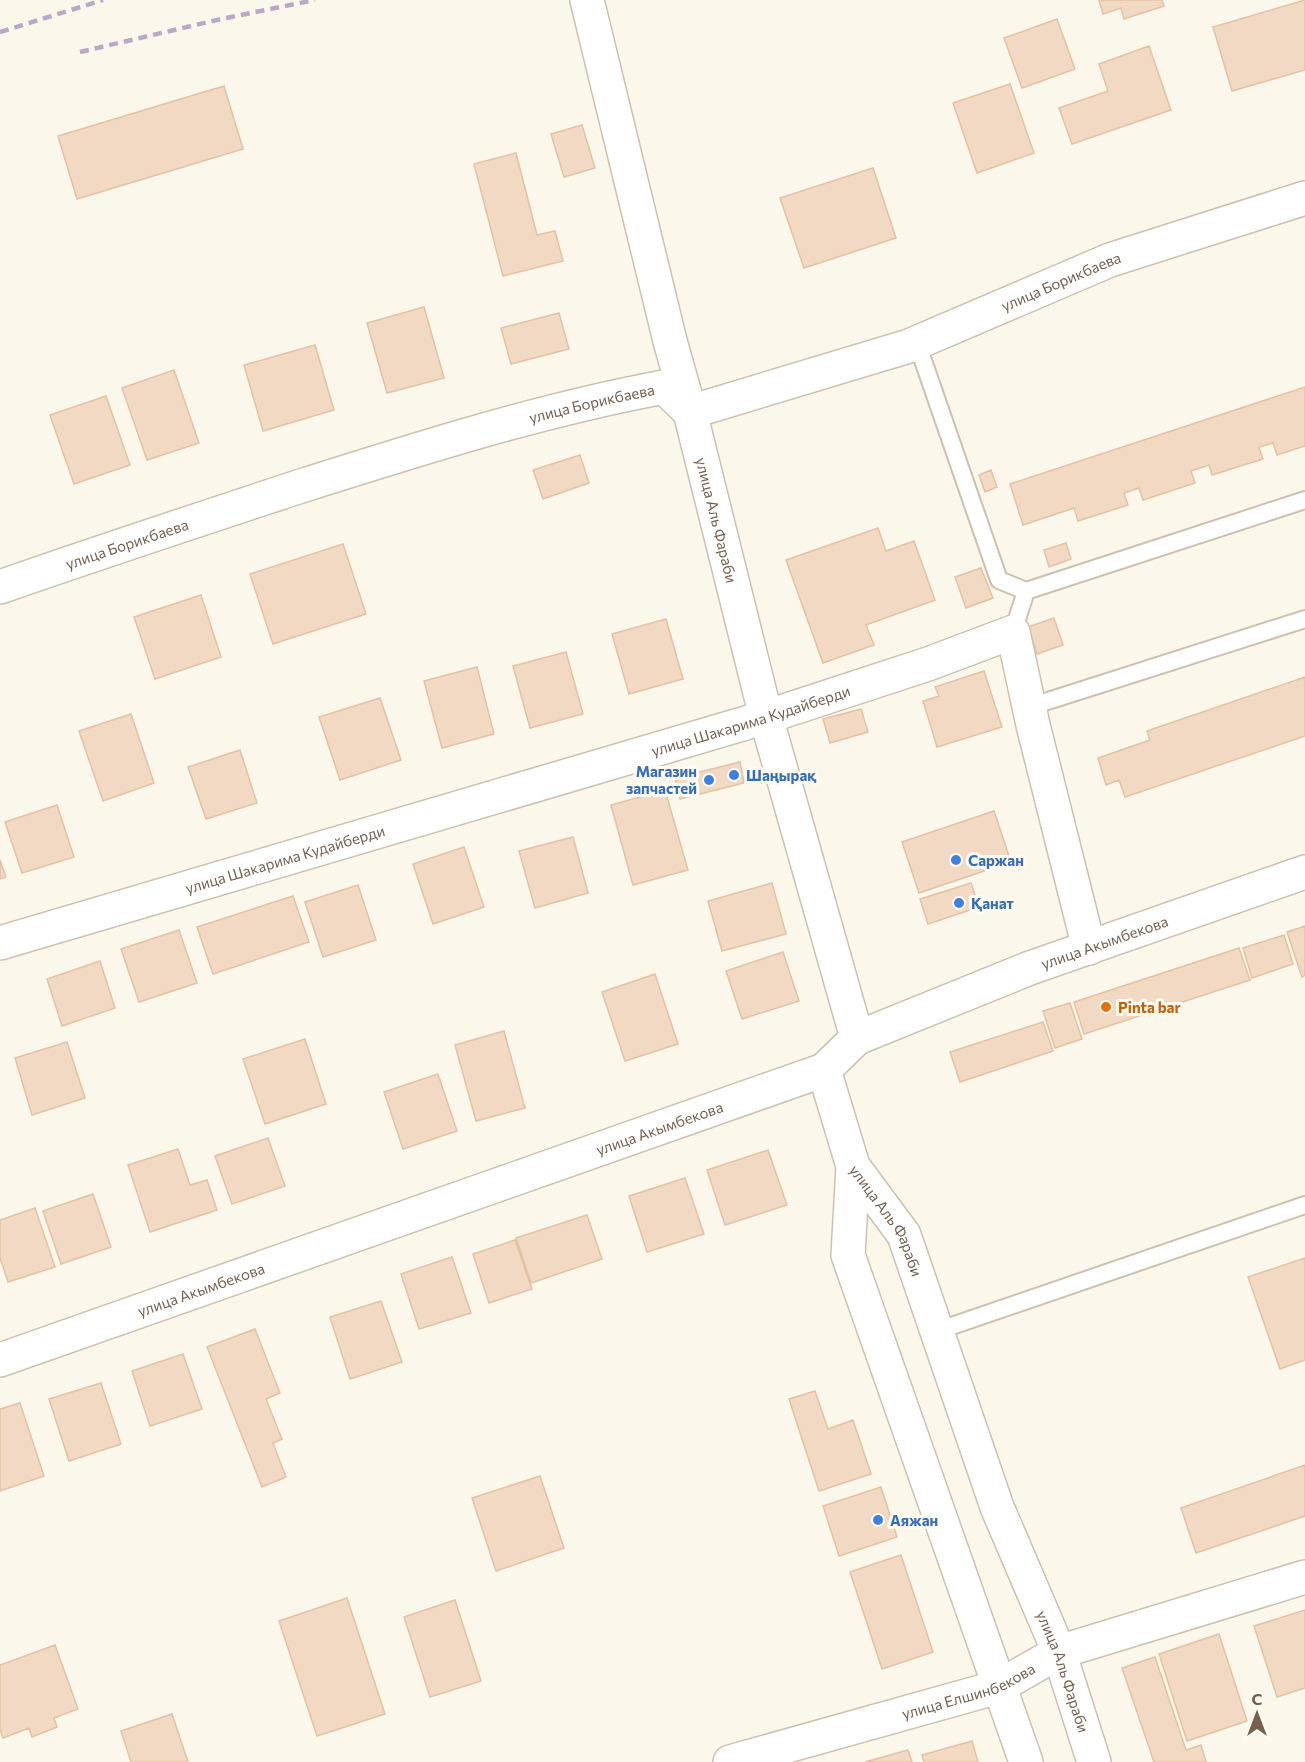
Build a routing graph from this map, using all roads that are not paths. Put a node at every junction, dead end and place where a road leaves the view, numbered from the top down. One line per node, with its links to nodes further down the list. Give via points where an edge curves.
1 (586, 0): 4 (street, улица Аль Фараби)
2 (1305, 198): 3 (street, улица Борикбаева, via 1110,261)
3 (917, 343): 4 (street, улица Борикбаева); 7 (lane, via 999,580)
4 (690, 412): 6 (street, улица Борикбаева, via 664,387 597,400 416,449); 11 (street, улица Аль Фараби)
5 (1305, 500): 7 (lane)
6 (0, 587)
7 (1026, 591): 9 (lane)
8 (1305, 619): 10 (lane)
9 (1013, 632): 10 (street); 11 (street, улица Шакарима Кудайберди)
10 (1029, 707): 14 (street)
11 (766, 717): 13 (street, улица Шакарима Кудайберди); 15 (street, улица Аль Фараби)
12 (1305, 872): 14 (street, улица Акымбекова)
13 (0, 943)
14 (1089, 948): 15 (street, улица Акымбекова)
15 (857, 1038): 16 (street, улица Акымбекова)
16 (824, 1070): 17 (street); 20 (street, улица Акымбекова)
17 (853, 1166): 19 (street, улица Аль Фараби, via 904,1234); 23 (street, улица Аль Фараби, via 848,1256)
18 (1305, 1205): 19 (lane)
19 (937, 1331): 22 (street, улица Аль Фараби, via 997,1507)
20 (0, 1360)
21 (1305, 1577): 22 (street, улица Елшинбекова)
22 (1059, 1652): 23 (street, улица Елшинбекова); 26 (street, улица Аль Фараби)
23 (998, 1687): 24 (street, улица Елшинбекова); 25 (street, улица Аль Фараби)
24 (730, 1762)
25 (1026, 1762)
26 (1094, 1762)

